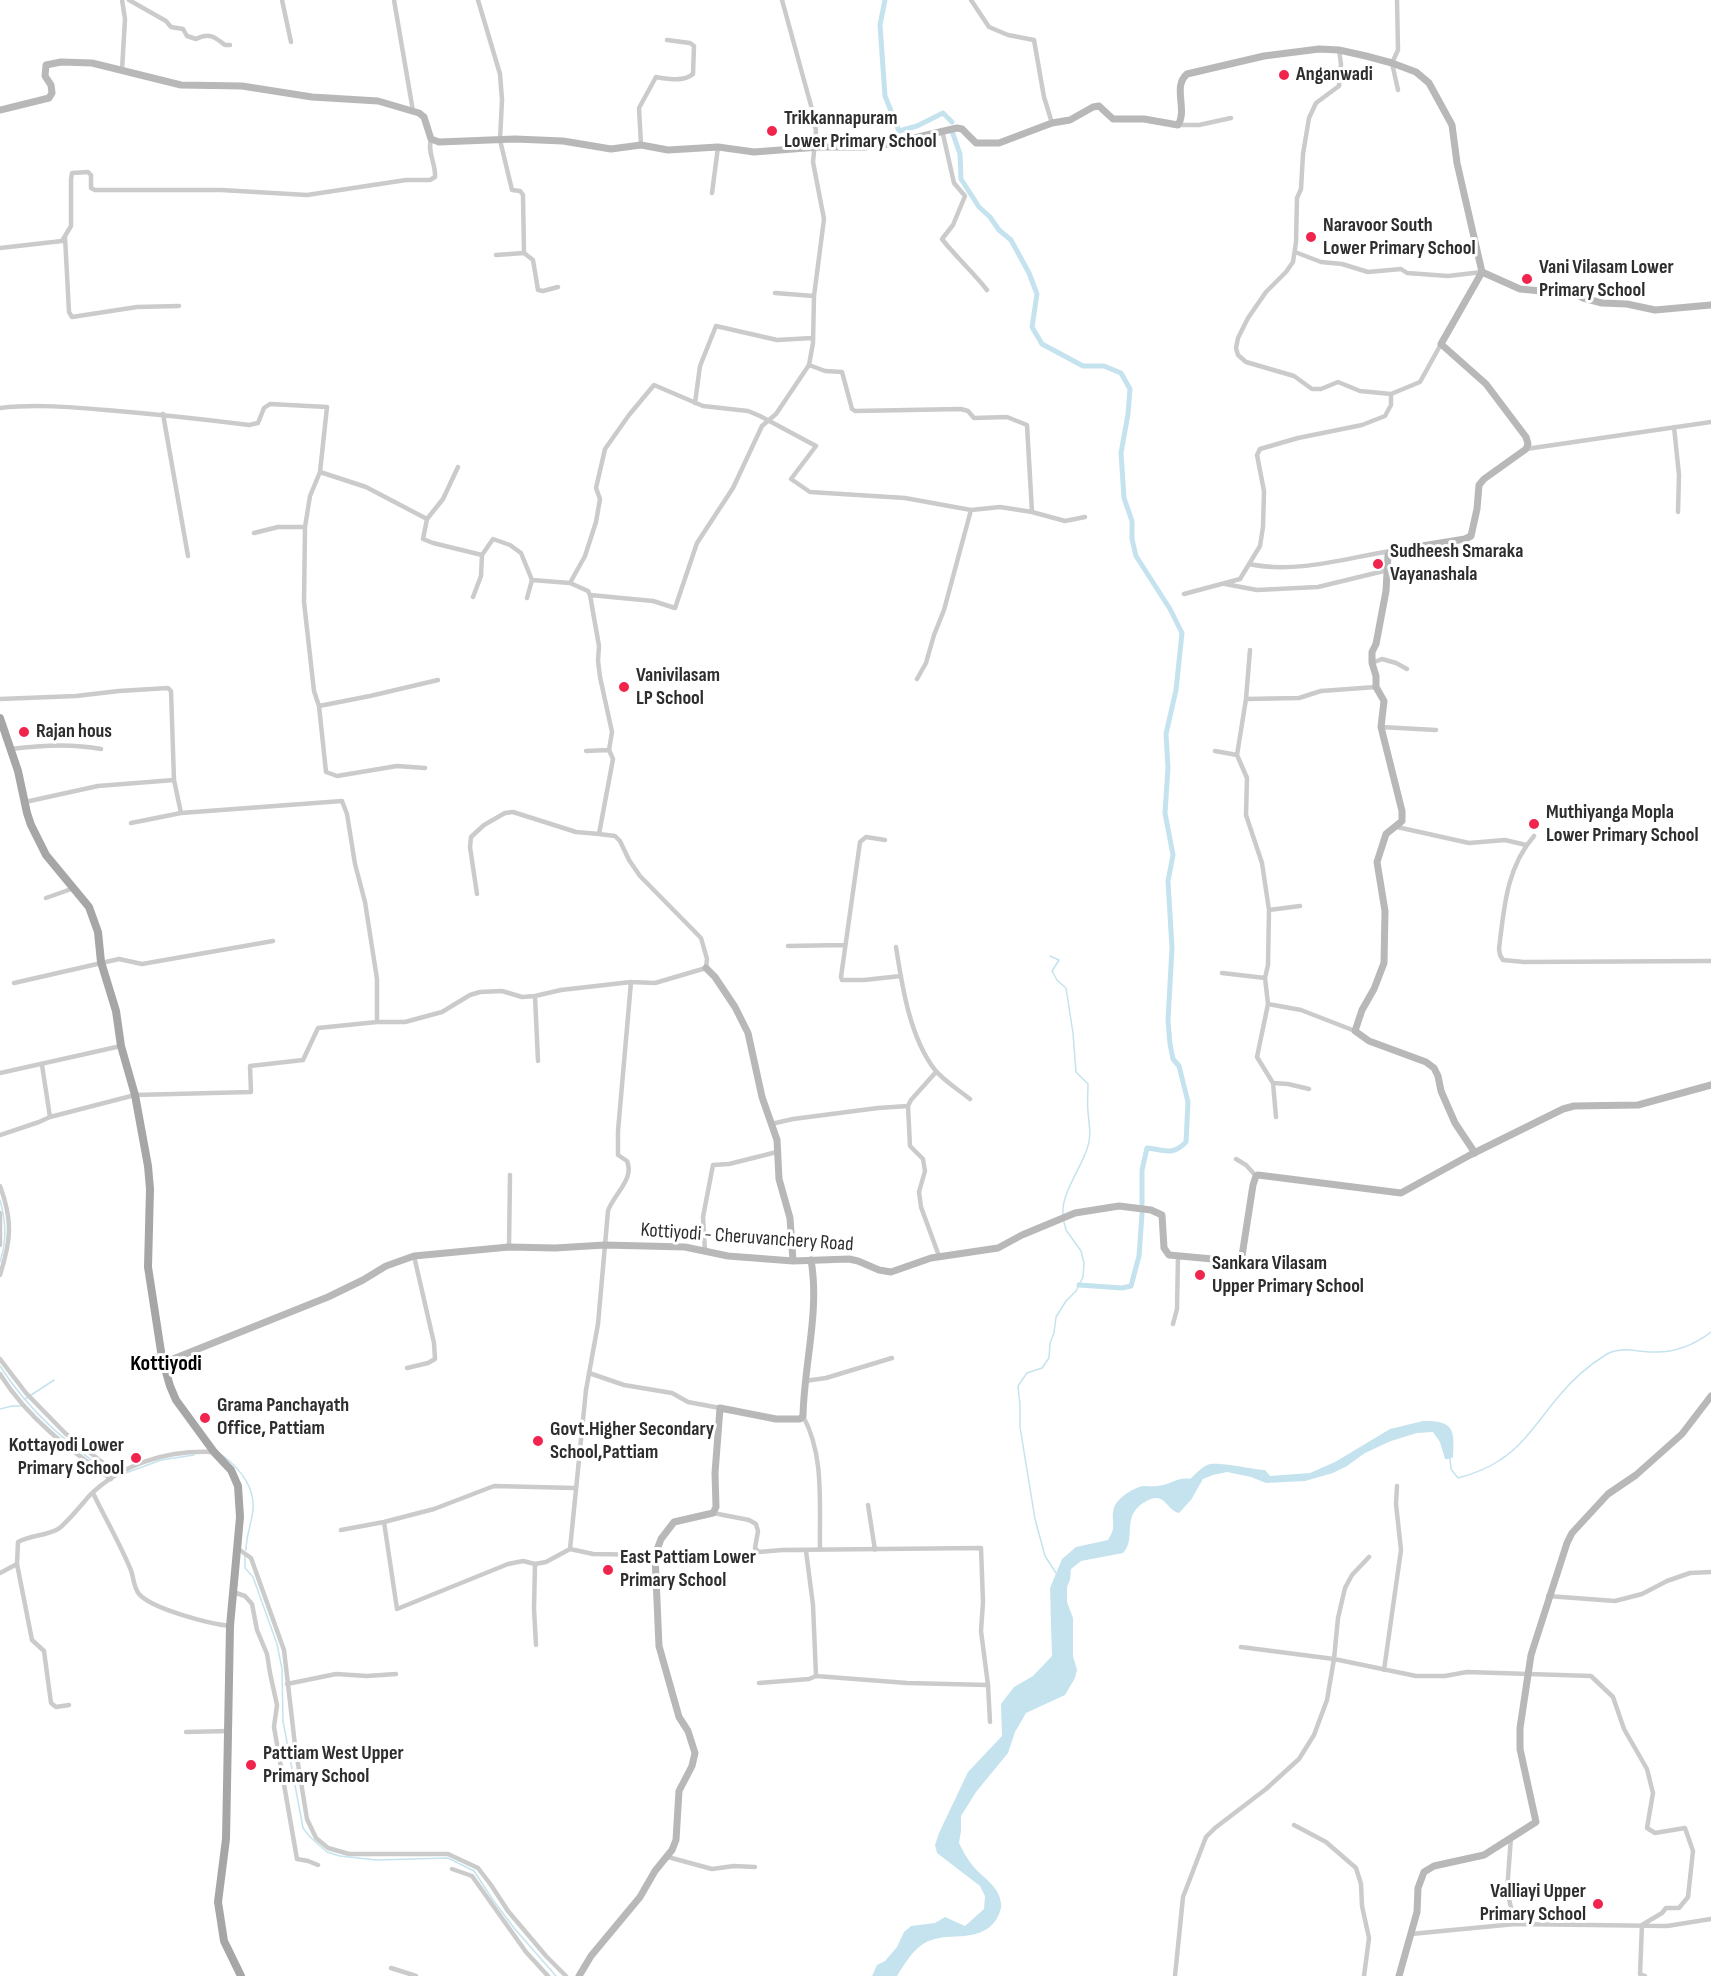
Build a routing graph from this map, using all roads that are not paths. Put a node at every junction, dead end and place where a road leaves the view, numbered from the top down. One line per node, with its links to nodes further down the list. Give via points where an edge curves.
1 (122, 0): 14 (street)
2 (129, 0): 11 (street, via 171,27 183,29 187,36 196,39 213,35)
3 (282, 0): 10 (street)
4 (394, 0): 17 (street)
5 (478, 0): 23 (street, via 500,74)
6 (782, 0): 26 (street, via 813,113)
7 (971, 0): 19 (street, via 989,27 1034,40)
8 (1398, 0): 13 (street, via 1398,50)
9 (667, 40): 24 (street, via 694,46 693,74 689,78 656,77 639,108)
10 (291, 42)
11 (230, 45)
12 (1339, 50): 13 (street); 20 (street, via 1296,50 1187,74 1180,86); 30 (street, via 1338,86 1316,103 1309,118 1297,198)
13 (1392, 63): 15 (street); 33 (street, via 1416,72 1429,83 1452,125)
14 (122, 70): 16 (street, via 84,62 51,63 45,69 51,85 49,98); 17 (street, via 181,85 242,86 312,97 378,101)
15 (1398, 90)
16 (0, 110)
17 (413, 111): 22 (street, via 424,117)
18 (1231, 118): 20 (street)
19 (1052, 123): 20 (street, via 1070,120 1099,106 1113,119); 21 (street, via 992,144 976,143 963,129)
20 (1178, 125)
21 (942, 130): 26 (street, via 877,146); 35 (street, via 954,183 965,196 953,225 942,239)
22 (431, 139): 23 (street); 28 (street, via 435,177 430,180 307,195 94,190 91,175 77,171 72,173 71,226)
23 (500, 140): 24 (street, via 563,141 611,149); 31 (street, via 512,190 524,195)
24 (641, 145): 25 (street, via 668,150)
25 (718, 147): 26 (street, via 754,152); 27 (street)
26 (813, 147): 37 (street, via 824,219)
27 (712, 193)
28 (65, 237): 29 (street); 39 (street, via 72,317 137,307)
29 (0, 248)
30 (1295, 252): 33 (street, via 1368,272 1401,269 1407,273 1448,276); 43 (street, via 1293,262 1266,292 1241,330 1238,355 1246,362 1294,376 1312,389 1338,382 1360,391)
31 (524, 253): 32 (street); 34 (street, via 533,260 538,290)
32 (496, 255)
33 (1482, 272): 38 (street, via 1520,289 1567,288 1602,303 1655,310); 41 (street)
34 (558, 286)
35 (987, 290)
36 (776, 293): 37 (street)
37 (814, 296): 40 (street)
38 (1711, 305)
39 (179, 306)
40 (812, 338): 42 (street); 44 (street, via 777,340 716,326 700,366)
41 (1441, 344): 43 (street, via 1420,382); 50 (street, via 1486,384 1526,437)
42 (809, 364): 47 (street); 54 (street, via 842,372 855,411 962,409 974,418 1007,417 1027,425)
43 (1391, 394): 63 (street, via 1385,416 1260,449 1257,455 1264,491 1263,527 1260,546)
44 (695, 403): 47 (street, via 748,411); 66 (street, via 654,385 605,449 596,488 600,499 596,522 585,556)
45 (0, 408): 46 (street, via 71,407)
46 (163, 414): 52 (street, via 249,425 258,423 270,404 327,407); 62 (street)
47 (769, 419): 53 (street, via 816,446 791,479 810,492 905,498); 69 (street, via 733,488 697,543 675,608 653,601)
48 (1711, 422): 49 (street)
49 (1674, 427): 50 (street); 55 (street)
50 (1526, 449): 60 (street, via 1479,485 1471,537)
51 (458, 467): 57 (street, via 443,499)
52 (320, 472): 57 (street, via 376,491); 58 (street, via 310,496)
53 (971, 510): 54 (street, via 1000,507); 75 (street, via 944,610)
54 (1032, 512): 56 (street, via 1065,521)
55 (1678, 512)
56 (1085, 517)
57 (427, 519): 61 (street, via 423,539)
58 (305, 527): 59 (street, via 278,527); 80 (street, via 304,602)
59 (254, 533)
60 (1391, 551): 63 (street, via 1308,566); 64 (street)
61 (482, 555): 65 (street, via 494,539 510,545 521,553); 70 (street, via 481,576)
62 (188, 556)
63 (1249, 564): 67 (street, via 1240,579)
64 (1388, 570): 67 (street, via 1318,586 1257,590); 73 (street)
65 (532, 580): 66 (street); 71 (street)
66 (570, 583): 69 (street)
67 (1224, 584): 68 (street)
68 (1184, 594)
69 (590, 595): 86 (street, via 600,677 612,732)
70 (472, 597)
71 (526, 598)
72 (1250, 650): 79 (street)
73 (1372, 663): 74 (street, via 1382,659); 77 (street)
74 (1407, 669)
75 (917, 679)
76 (438, 680): 80 (street)
77 (1376, 687): 79 (street, via 1321,691 1299,698); 82 (street, via 1384,701)
78 (0, 699): 91 (street, via 168,688)
79 (1246, 699): 89 (street)
80 (319, 706): 90 (street, via 326,772 337,776 397,766)
81 (0, 718): 84 (main road)
82 (1381, 727): 83 (street); 95 (street, via 1402,811)
83 (1436, 730)
84 (10, 749): 85 (street, via 78,745); 92 (main road)
85 (101, 749)
86 (609, 750): 87 (street); 96 (street, via 613,759)
87 (586, 751)
88 (1215, 751): 89 (street)
89 (1237, 754): 104 (street, via 1247,778 1246,815 1262,863)
90 (425, 768)
91 (174, 780): 92 (street, via 99,786); 93 (street)
92 (25, 802): 100 (main road, via 46,855)
93 (181, 813): 94 (street); 119 (street, via 342,801 378,980)
94 (130, 823)
95 (1397, 827): 99 (street, via 1469,843 1505,840); 120 (street, via 1386,834 1377,862 1385,911 1384,963)
96 (599, 834): 101 (street, via 576,832 522,814 505,813 471,837); 111 (street, via 621,841 640,876 701,938)
97 (1534, 836): 99 (street)
98 (885, 840): 106 (street, via 866,837 860,842)
99 (1526, 845): 109 (street, via 1507,886 1499,949 1503,960)
100 (74, 888): 102 (street); 110 (main road, via 89,907 98,932)
101 (477, 894)
102 (46, 898)
103 (1300, 906): 104 (street)
104 (1269, 910): 114 (street)
105 (273, 941): 110 (street, via 142,964 119,959)
106 (844, 945): 107 (street); 113 (street, via 842,980)
107 (788, 946)
108 (896, 947): 113 (street)
109 (1711, 961)
110 (102, 962): 116 (street); 121 (main road, via 117,1011)
111 (706, 968): 115 (street, via 655,982); 134 (street, via 735,1007 748,1033)
112 (1222, 973): 114 (street)
113 (901, 976): 124 (street, via 920,1047)
114 (1265, 978): 118 (street)
115 (631, 982): 117 (street); 144 (street, via 618,1131 618,1155 629,1168 625,1184 611,1201)
116 (14, 983)
117 (535, 996): 119 (street, via 480,992 442,1012 405,1022); 122 (street)
118 (1268, 1004): 120 (street, via 1301,1010); 126 (street, via 1257,1057)
119 (378, 1022): 129 (street, via 318,1028 303,1060 250,1066 251,1092)
120 (1355, 1031): 137 (street, via 1369,1041 1434,1068 1455,1123)
121 (121, 1046): 123 (street); 129 (main road)
122 (538, 1061)
123 (42, 1065): 125 (street); 132 (street)
124 (936, 1072): 130 (street); 131 (street)
125 (0, 1073)
126 (1273, 1083): 128 (street); 133 (street)
127 (1711, 1085): 137 (street, via 1638,1105 1575,1106)
128 (1309, 1089)
129 (135, 1095): 132 (street); 156 (main road, via 148,1166 148,1268)
130 (970, 1100)
131 (908, 1106): 134 (street); 148 (street, via 910,1146 922,1157 925,1171 919,1192 921,1207)
132 (50, 1117): 135 (street)
133 (1276, 1117)
134 (771, 1124): 136 (street)
135 (0, 1135)
136 (777, 1152): 146 (street, via 713,1165 703,1217); 151 (street, via 779,1179 790,1218)
137 (1475, 1153): 140 (street, via 1401,1193)
138 (1236, 1160): 140 (street)
139 (510, 1175): 145 (street)
140 (1256, 1176): 149 (street, via 1239,1260)
141 (0, 1186): 152 (street, via 9,1222 9,1245)
142 (0, 1214): 143 (street)
143 (0, 1245)
144 (605, 1245): 145 (street, Kottiyodi - Cheruvanchery Road); 146 (street, Kottiyodi - Cheruvanchery Road); 158 (street)
145 (509, 1247): 147 (street, Kottiyodi - Cheruvanchery Road)
146 (705, 1251): 151 (street, Kottiyodi - Cheruvanchery Road)
147 (414, 1256): 156 (street, Kottiyodi - Cheruvanchery Road, via 386,1266 328,1297); 157 (street, via 435,1359)
148 (939, 1256): 149 (street, Kottiyodi - Cheruvanchery Road, via 998,1248 1064,1218 1119,1206 1159,1212 1164,1219 1165,1252); 150 (street, Kottiyodi - Cheruvanchery Road, via 891,1272 849,1259)
149 (1178, 1257): 153 (street)
150 (811, 1260): 151 (street, Kottiyodi - Cheruvanchery Road); 160 (street, via 813,1310)
151 (793, 1261)
152 (0, 1275)
153 (1173, 1324)
154 (892, 1358): 160 (street, via 826,1378)
155 (0, 1359): 165 (street, via 65,1433)
156 (163, 1363): 164 (main road, via 176,1400)
157 (407, 1368)
158 (590, 1373): 162 (street); 168 (street)
159 (0, 1374): 166 (street, via 11,1392 40,1422)
160 (805, 1380): 163 (street)
161 (1711, 1396): 186 (street, via 1682,1434 1608,1494 1572,1533)
162 (720, 1408): 163 (street, via 776,1419); 171 (street)
163 (803, 1416): 176 (street, via 820,1483)
164 (214, 1452): 165 (street, via 194,1451 154,1459); 174 (main road, via 231,1470 238,1485)
165 (116, 1473): 166 (street)
166 (111, 1479): 169 (street)
167 (1397, 1486): 191 (street, via 1401,1550)
168 (575, 1488): 172 (street, via 494,1486 434,1509); 175 (street)
169 (93, 1493): 181 (street, via 59,1528 18,1542); 187 (street, via 141,1596 211,1624)
170 (868, 1505): 177 (street)
171 (714, 1513): 178 (street, via 756,1524 755,1548 759,1552); 179 (street, via 674,1522)
172 (384, 1522): 173 (street); 182 (street, via 397,1609 508,1564)
173 (340, 1530)
174 (237, 1548): 185 (main road); 196 (street, via 251,1558 285,1650)
175 (570, 1549): 179 (street, via 593,1554); 182 (street)
176 (820, 1550): 177 (street); 178 (street)
177 (875, 1550): 197 (street, via 981,1548 981,1631)
178 (806, 1551): 194 (street)
179 (655, 1555): 204 (street, via 659,1646 679,1718 695,1753 679,1791 676,1840)
180 (1369, 1557): 190 (street, via 1345,1588)
181 (17, 1564): 184 (street); 198 (street, via 32,1640 44,1651 51,1703 56,1707)
182 (535, 1564): 188 (street)
183 (1711, 1572): 186 (street, via 1690,1573 1615,1601)
184 (0, 1573)
185 (233, 1592): 187 (main road); 205 (street, via 245,1596 252,1604 267,1654 278,1705 274,1727 297,1859)
186 (1548, 1596): 193 (street)
187 (230, 1626): 200 (main road)
188 (537, 1645)
189 (1241, 1647): 190 (street)
190 (1334, 1659): 191 (street); 218 (street, via 1327,1700 1314,1735 1299,1759 1206,1837 1184,1897)
191 (1384, 1670): 193 (street, via 1416,1676 1467,1672)
192 (396, 1674): 196 (street, via 336,1674)
193 (1526, 1675): 203 (street, via 1519,1738 1536,1822); 210 (street, via 1591,1676 1613,1697 1624,1729 1647,1769 1653,1793 1647,1828 1655,1833 1685,1828 1694,1851 1688,1898 1679,1908 1666,1908)
194 (816, 1676): 195 (street); 197 (street)
195 (759, 1683)
196 (287, 1684): 216 (street, via 307,1819 316,1838 328,1848 349,1854 448,1854 477,1868 508,1911)
197 (988, 1685): 199 (street)
198 (69, 1705)
199 (990, 1722)
200 (229, 1731): 201 (street); 213 (main road, via 218,1902 224,1941)
201 (186, 1732)
202 (1294, 1825): 219 (street, via 1326,1842 1356,1868 1369,1938)
203 (1511, 1837): 209 (street, via 1507,1891); 211 (street, via 1484,1855 1434,1866 1424,1872)
204 (668, 1857): 206 (street, via 712,1869); 217 (street)
205 (318, 1865)
206 (755, 1867)
207 (453, 1869): 215 (street, via 472,1876)
208 (1711, 1919): 210 (street)
209 (1515, 1924): 210 (street); 211 (street)
210 (1642, 1926): 221 (street, via 1640,1974)
211 (1411, 1934): 220 (street)
212 (391, 1968): 214 (street)
213 (240, 1976)
214 (416, 1976)
215 (548, 1976)
216 (566, 1976)
217 (579, 1976)
218 (1175, 1976)
219 (1364, 1976)
220 (1399, 1976)
221 (1645, 1976)

